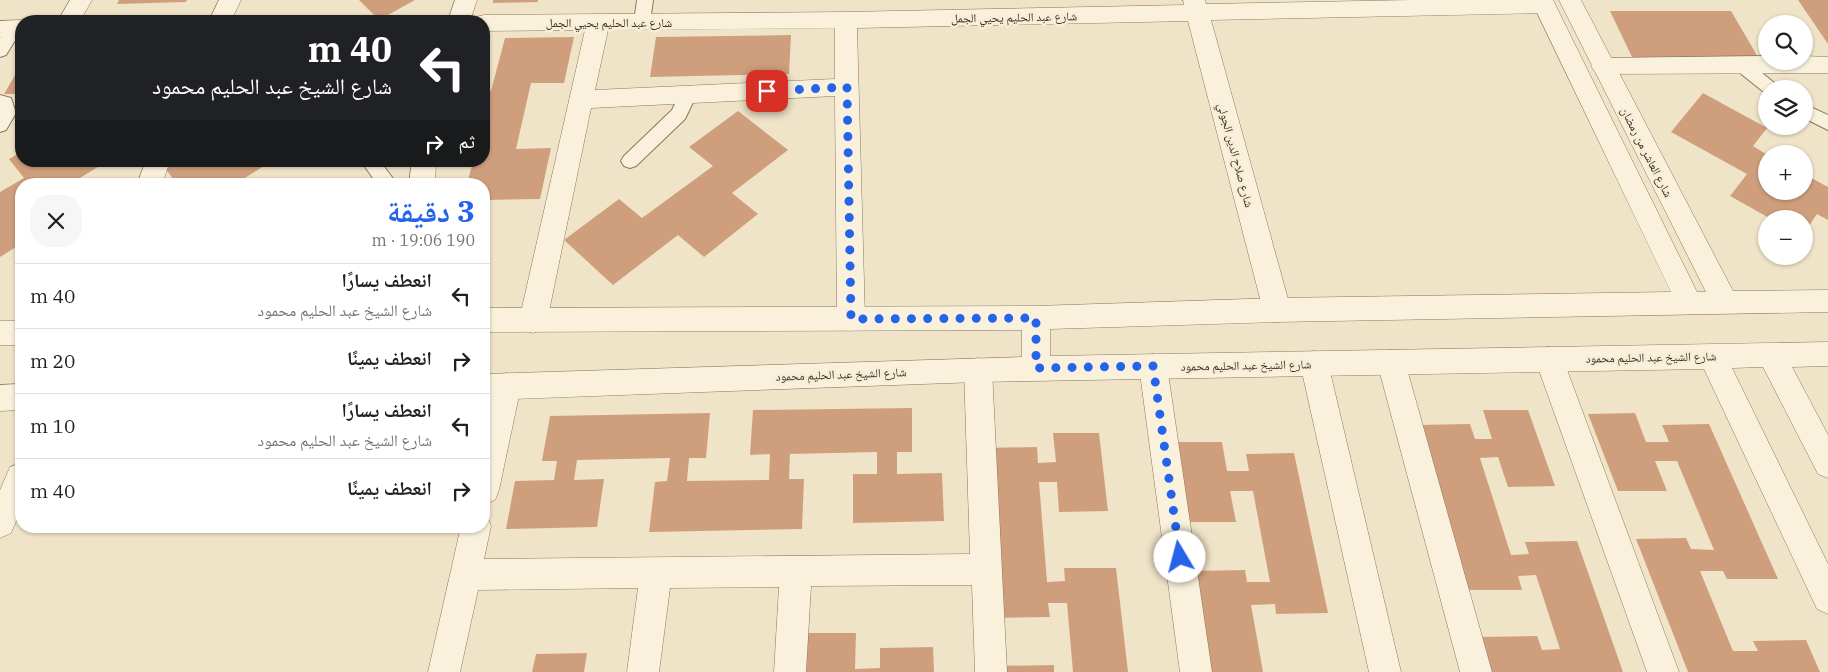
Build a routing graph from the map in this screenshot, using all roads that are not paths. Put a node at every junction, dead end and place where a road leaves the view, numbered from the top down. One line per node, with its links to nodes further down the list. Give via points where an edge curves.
1 (81, 0): 10 (street)
2 (230, 0): 11 (street)
3 (466, 0): 12 (street)
4 (1570, 0): 20 (street, شارع العاشر من رمضان)
5 (1543, 2): 6 (street, شارع عبد الحليم يحيي الجمل); 32 (street)
6 (1196, 6): 7 (street, شارع عبد الحليم يحيي الجمل); 33 (street, شارع صلاح الدين الجولي)
7 (948, 9): 13 (street, شارع عبد الحليم يحيي الجمل)
8 (752, 10): 9 (street, شارع عبد الحليم يحيي الجمل); 13 (street, شارع عبد الحليم يحيي الجمل)
9 (643, 11): 14 (street, شارع عبد الحليم يحيي الجمل)
10 (72, 15)
11 (223, 15)
12 (461, 15)
13 (846, 20): 22 (street)
14 (598, 22): 15 (street, شارع عبد الحليم يحيي الجمل); 24 (street)
15 (490, 23)
16 (12, 29): 17 (lane)
17 (0, 51)
18 (1741, 65): 19 (street); 20 (street); 21 (lane)
19 (1828, 65)
20 (1603, 66): 31 (street, شارع العاشر من رمضان)
21 (1760, 80)
22 (847, 87): 23 (street); 35 (street)
23 (688, 94): 24 (street); 27 (lane, via 680,114)
24 (580, 100): 37 (street)
25 (1813, 115): 26 (lane)
26 (1828, 123)
27 (630, 161)
28 (375, 167): 29 (lane)
29 (383, 178)
30 (1828, 301): 31 (street)
31 (1725, 303): 32 (street)
32 (1690, 304): 33 (street)
33 (1277, 310): 34 (street)
34 (1036, 318): 35 (street); 47 (street)
35 (851, 319): 37 (street)
36 (490, 320): 37 (street)
37 (533, 321)
38 (0, 333): 39 (street)
39 (15, 333)
40 (1828, 354): 41 (street, شارع الشيخ عبد الحليم محمود)
41 (1771, 355): 42 (street, شارع الشيخ عبد الحليم محمود); 53 (street)
42 (1712, 356): 43 (street, شارع الشيخ عبد الحليم محمود); 61 (street)
43 (1549, 359): 44 (street, شارع الشيخ عبد الحليم محمود); 69 (street)
44 (1391, 362): 45 (street, شارع الشيخ عبد الحليم محمود); 68 (street)
45 (1314, 363): 46 (street, شارع الشيخ عبد الحليم محمود); 67 (street)
46 (1153, 366): 47 (street, شارع الشيخ عبد الحليم محمود); 66 (street)
47 (1036, 368): 48 (street, شارع الشيخ عبد الحليم محمود)
48 (978, 370): 49 (street, شارع الشيخ عبد الحليم محمود); 57 (street)
49 (495, 386): 52 (street)
50 (15, 397): 51 (street)
51 (0, 398)
52 (490, 433)
53 (1828, 464)
54 (15, 490): 55 (street)
55 (0, 523)
56 (474, 533): 60 (street)
57 (987, 569): 58 (street); 65 (street)
58 (796, 571): 59 (street); 64 (street)
59 (656, 572): 60 (street); 63 (street)
60 (465, 575): 62 (street)
61 (1828, 598)
62 (444, 672)
63 (643, 672)
64 (790, 672)
65 (991, 672)
66 (1196, 672)
67 (1385, 672)
68 (1476, 672)
69 (1663, 672)

